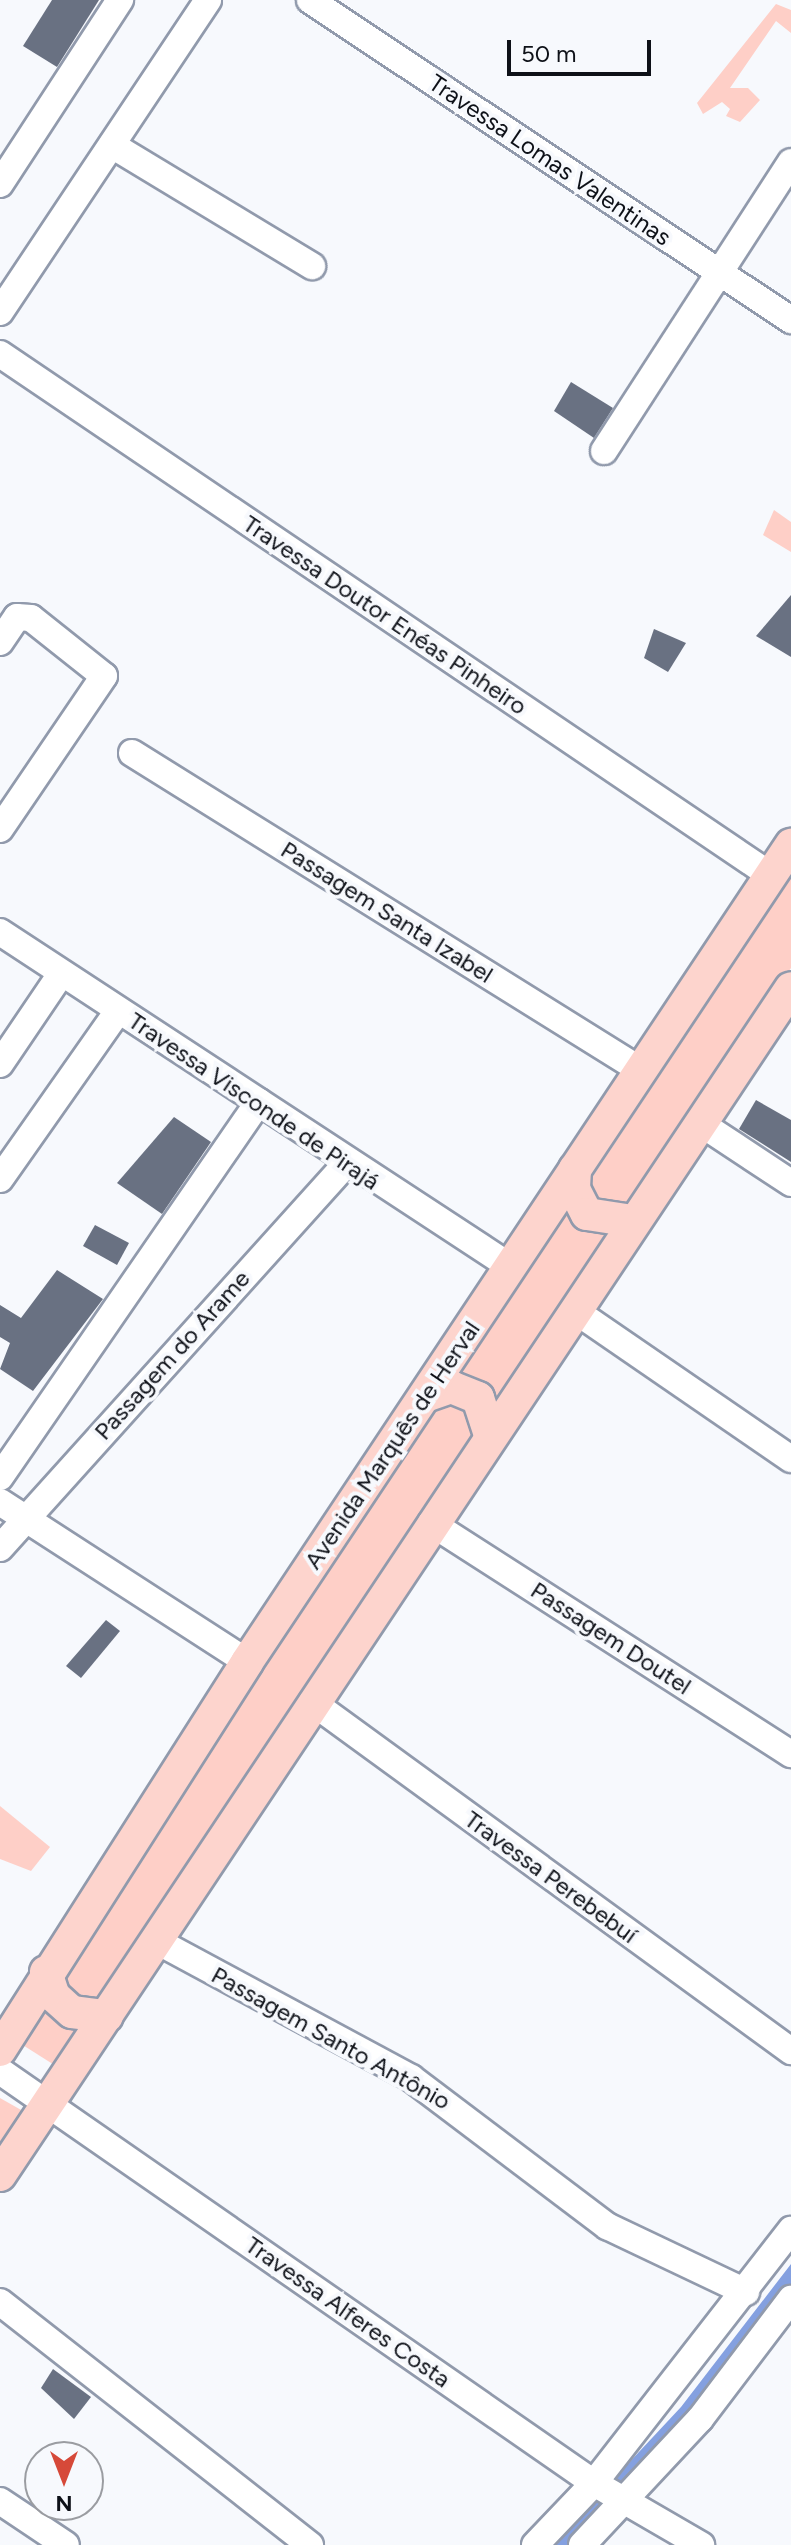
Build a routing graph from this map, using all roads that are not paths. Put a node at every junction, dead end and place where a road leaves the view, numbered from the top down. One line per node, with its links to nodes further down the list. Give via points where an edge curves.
1 (120, 0): 6 (street)
2 (208, 0): 4 (street)
3 (310, 0): 8 (street, Travessa Lomas Valentinas)
4 (112, 145): 7 (street); 9 (street)
5 (791, 162): 8 (street)
6 (0, 184)
7 (312, 266)
8 (718, 271): 10 (street, Travessa Lomas Valentinas); 12 (street)
9 (0, 312)
10 (791, 320)
11 (0, 354): 17 (street, Travessa Doutor Enéas Pinheiro)
12 (604, 451)
13 (0, 642): 15 (street, via 17,617 31,618 104,676)
14 (132, 753): 23 (street, Passagem Santa Izabel)
15 (0, 829)
16 (791, 845): 17 (main road, Avenida Marquês de Herval)
17 (770, 875): 23 (main road, Avenida Marquês de Herval)
18 (0, 932): 19 (street, Travessa Visconde de Pirajá)
19 (61, 974): 21 (street, Travessa Visconde de Pirajá); 22 (street)
20 (791, 988): 25 (main road)
21 (118, 1011): 24 (street, Travessa Visconde de Pirajá); 28 (street)
22 (0, 1064)
23 (642, 1071): 27 (main road, Avenida Marquês de Herval)
24 (259, 1102): 26 (street, Travessa Visconde de Pirajá); 36 (street)
25 (700, 1123): 29 (street); 30 (main road)
26 (346, 1164): 31 (street, Travessa Visconde de Pirajá); 38 (street, Passagem do Arame)
27 (575, 1169): 30 (main road, via 574,1189 587,1214); 31 (main road, Avenida Marquês de Herval)
28 (0, 1179)
29 (791, 1183)
30 (632, 1221): 32 (main road)
31 (511, 1267): 33 (main road, Avenida Marquês de Herval)
32 (574, 1310): 34 (main road); 35 (street)
33 (425, 1396): 34 (main road, via 451,1387 478,1398); 41 (main road, Avenida Marquês de Herval)
34 (490, 1434): 39 (main road)
35 (791, 1459)
36 (0, 1477)
37 (0, 1502): 38 (street)
38 (25, 1518): 40 (street, Passagem do Arame); 41 (street)
39 (431, 1523): 42 (main road); 43 (street, Passagem Doutel)
40 (0, 1548)
41 (247, 1662): 45 (main road, Avenida Marquês de Herval)
42 (312, 1702): 44 (main road); 48 (street, Travessa Perebebuí)
43 (791, 1754)
44 (155, 1940): 46 (main road); 53 (street, Passagem Santo Antônio, via 411,2078 607,2226)
45 (46, 1972): 46 (main road, via 54,1996 72,2012); 47 (main road, Avenida Marquês de Herval)
46 (107, 2016): 50 (main road)
47 (0, 2050)
48 (791, 2051)
49 (0, 2071): 50 (street, Travessa Alferes Costa)
50 (48, 2104): 51 (main road); 56 (street, Travessa Alferes Costa)
51 (0, 2175)
52 (791, 2230): 53 (street)
53 (746, 2292): 56 (street)
54 (0, 2302): 60 (street)
55 (786, 2315): 58 (street)
56 (594, 2483): 58 (street, Travessa Alferes Costa); 61 (street)
57 (0, 2501): 59 (street)
58 (632, 2503): 62 (street); 63 (street); 64 (street, Travessa Alferes Costa)
59 (66, 2545)
60 (310, 2545)
61 (535, 2545)
62 (582, 2545)
63 (606, 2545)
64 (701, 2545)

